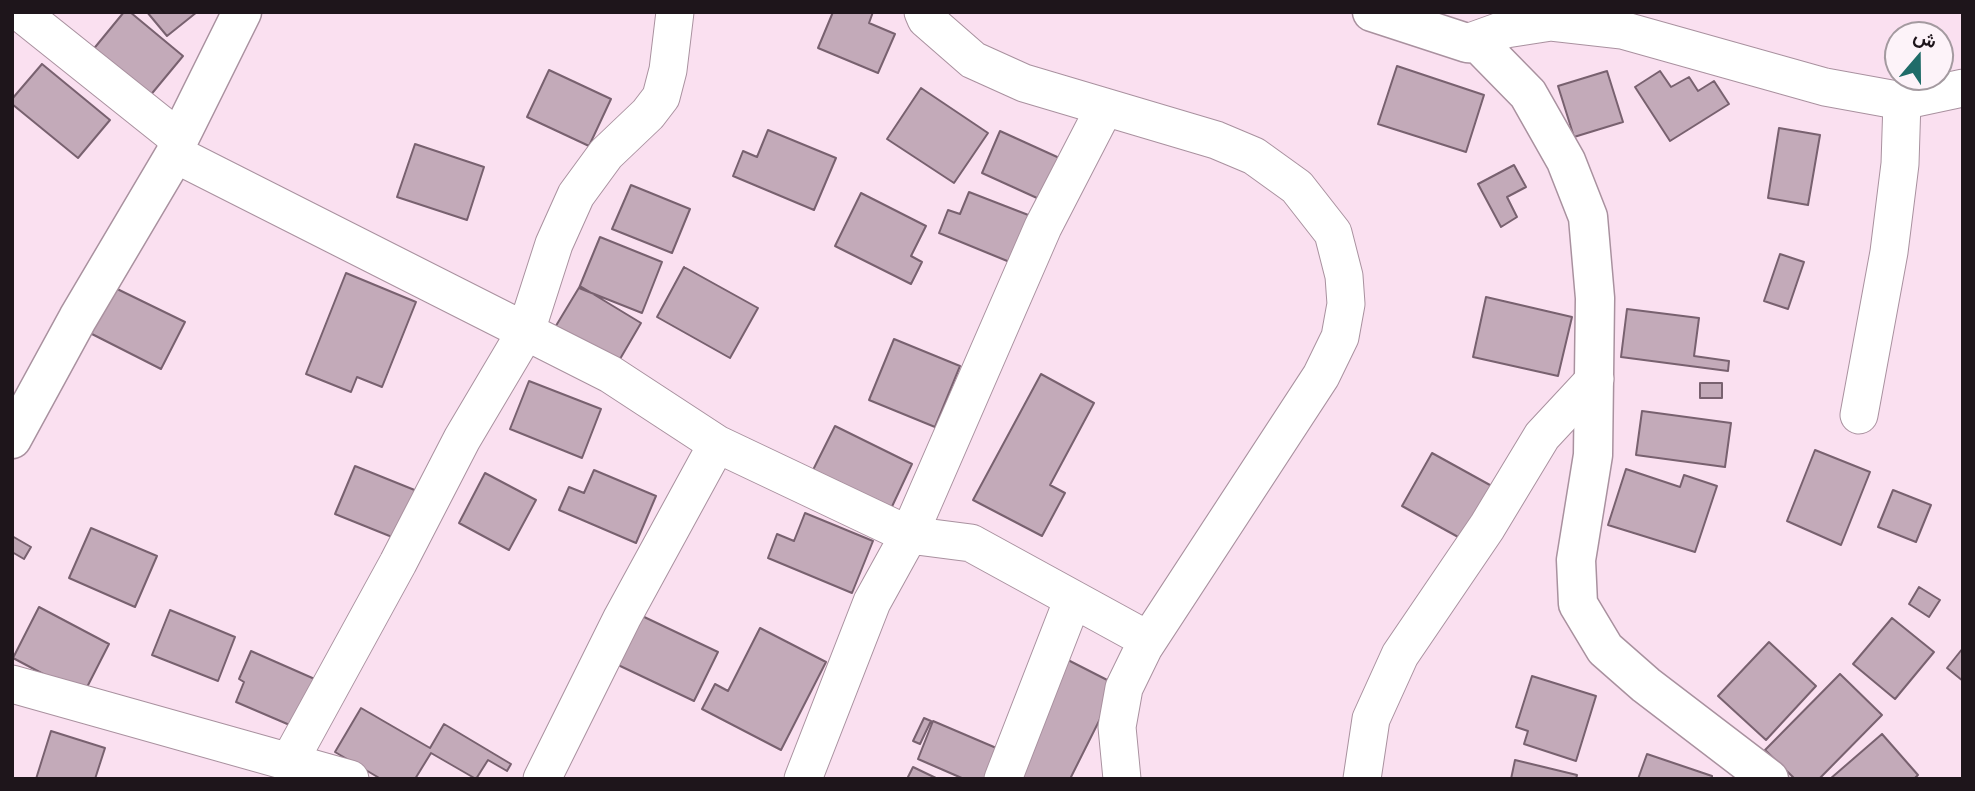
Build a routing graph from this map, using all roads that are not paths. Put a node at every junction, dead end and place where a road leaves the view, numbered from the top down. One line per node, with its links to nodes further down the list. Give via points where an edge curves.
1 (20, 12): 10 (street)
2 (242, 12): 10 (main road)
3 (676, 12): 11 (street, via 661,97 606,155 576,195 554,244)
4 (923, 12): 9 (street, via 973,60 1024,83)
5 (1373, 12): 6 (main road)
6 (1467, 43): 8 (street, via 1506,29 1551,22 1622,30 1825,87); 12 (main road, via 1479,44 1528,94 1566,161 1588,217)
7 (1963, 88): 8 (street)
8 (1902, 101): 13 (street, via 1889,252)
9 (1105, 107): 16 (street, via 1043,227); 18 (street, via 1254,156 1297,187 1333,233 1344,276 1346,304 1340,337 1321,376)
10 (177, 147): 11 (street); 14 (main road)
11 (526, 331): 15 (street, via 610,373); 20 (street, via 462,439)
12 (1595, 379): 21 (main road, via 1593,455 1576,560 1578,604 1605,649); 27 (street, via 1542,436 1400,655 1371,719)
13 (1859, 415)
14 (12, 439)
15 (717, 444): 16 (street); 23 (street)
16 (909, 535): 17 (street, via 971,543); 24 (street, via 872,601)
17 (1073, 599): 18 (street); 25 (street)
18 (1148, 640): 26 (street, via 1124,688 1117,727)
19 (12, 684): 20 (street)
20 (289, 762): 22 (street)
21 (1735, 767): 28 (main road)
22 (350, 779)
23 (541, 779)
24 (803, 779)
25 (1003, 779)
26 (1122, 779)
27 (1362, 779)
28 (1769, 779)

